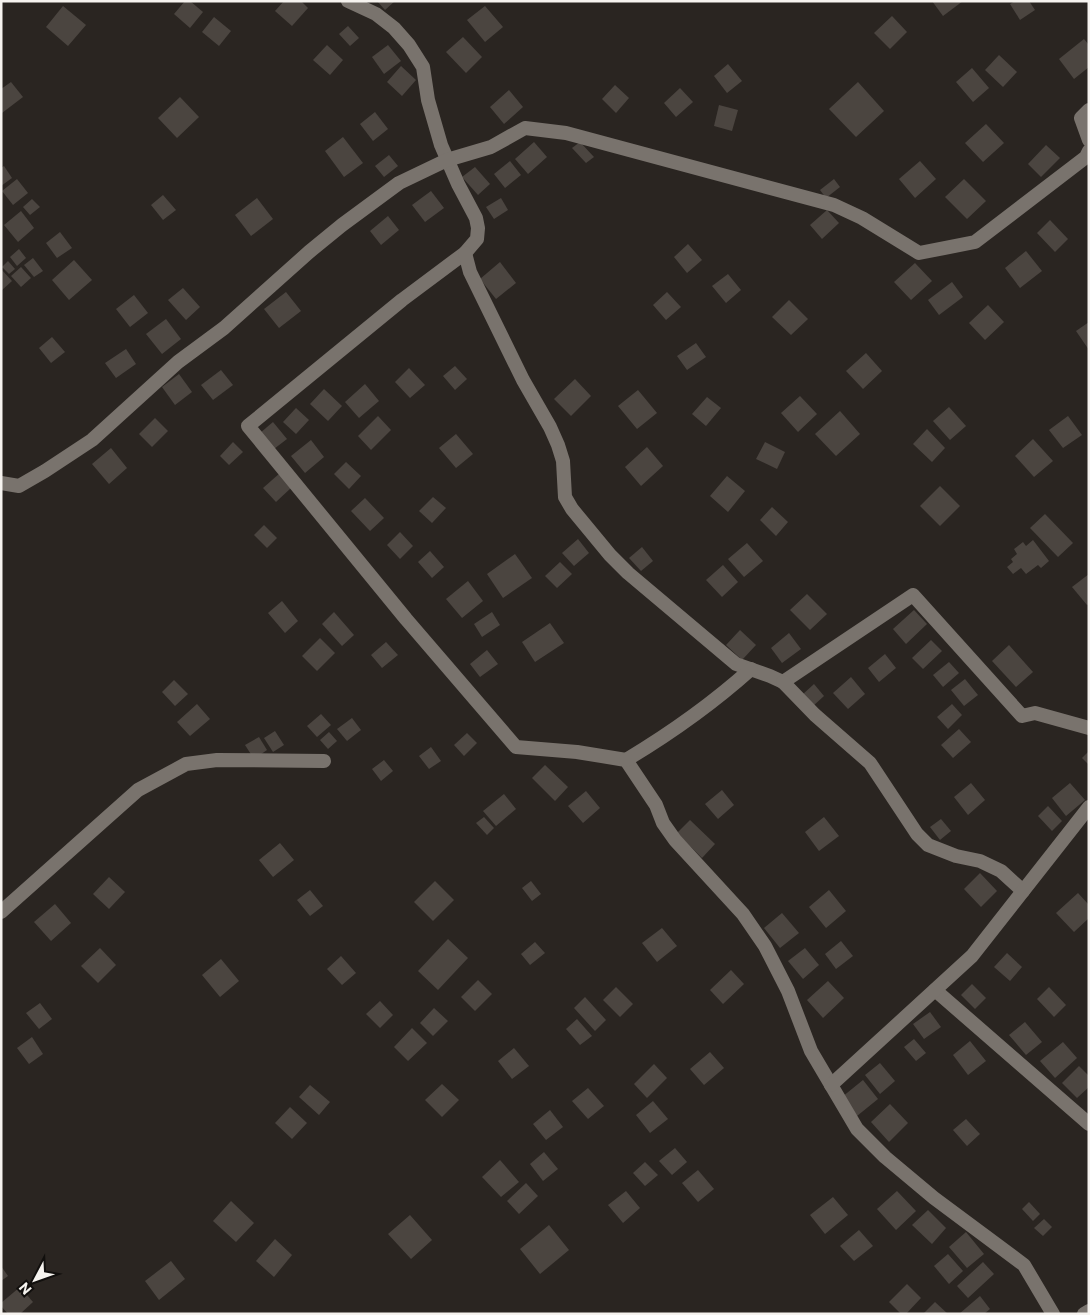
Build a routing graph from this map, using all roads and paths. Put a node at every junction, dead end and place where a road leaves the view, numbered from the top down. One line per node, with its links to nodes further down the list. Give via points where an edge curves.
1 (348, 1): 5 (street, via 376,14 394,28 414,52 423,67 434,124)
2 (1089, 110): 3 (street, via 1081,118)
3 (1089, 140)
4 (1089, 151): 5 (street, via 1086,157 975,242 919,253 834,205 566,133 525,128 491,147)
5 (448, 160): 6 (street, via 478,228 477,239); 7 (street, via 399,183 342,225 224,328 178,362 92,440 19,486)
6 (465, 254): 8 (street, via 470,272 558,445 563,461 565,497 572,509 628,573 736,664); 12 (street, via 402,300 248,426 400,612 516,747)
7 (1, 483)
8 (751, 669): 9 (street); 12 (street, via 700,712)
9 (783, 682): 10 (street, via 913,595 1022,716 1035,713); 14 (street, via 815,716 870,763 917,834 928,845 980,861 1001,872)
10 (1089, 728)
11 (324, 760): 15 (street, via 217,760 186,764 138,790)
12 (626, 760): 17 (street, via 675,840 743,914 764,946 788,991 811,1050)
13 (1089, 807): 14 (street)
14 (1023, 891): 16 (street, via 972,956)
15 (1, 912)
16 (935, 990): 17 (street); 18 (street)
17 (831, 1085): 20 (street, via 857,1128 885,1157 1024,1265)
18 (1089, 1124)
19 (1089, 1311): 21 (street)
20 (1053, 1314)
21 (1084, 1314)

